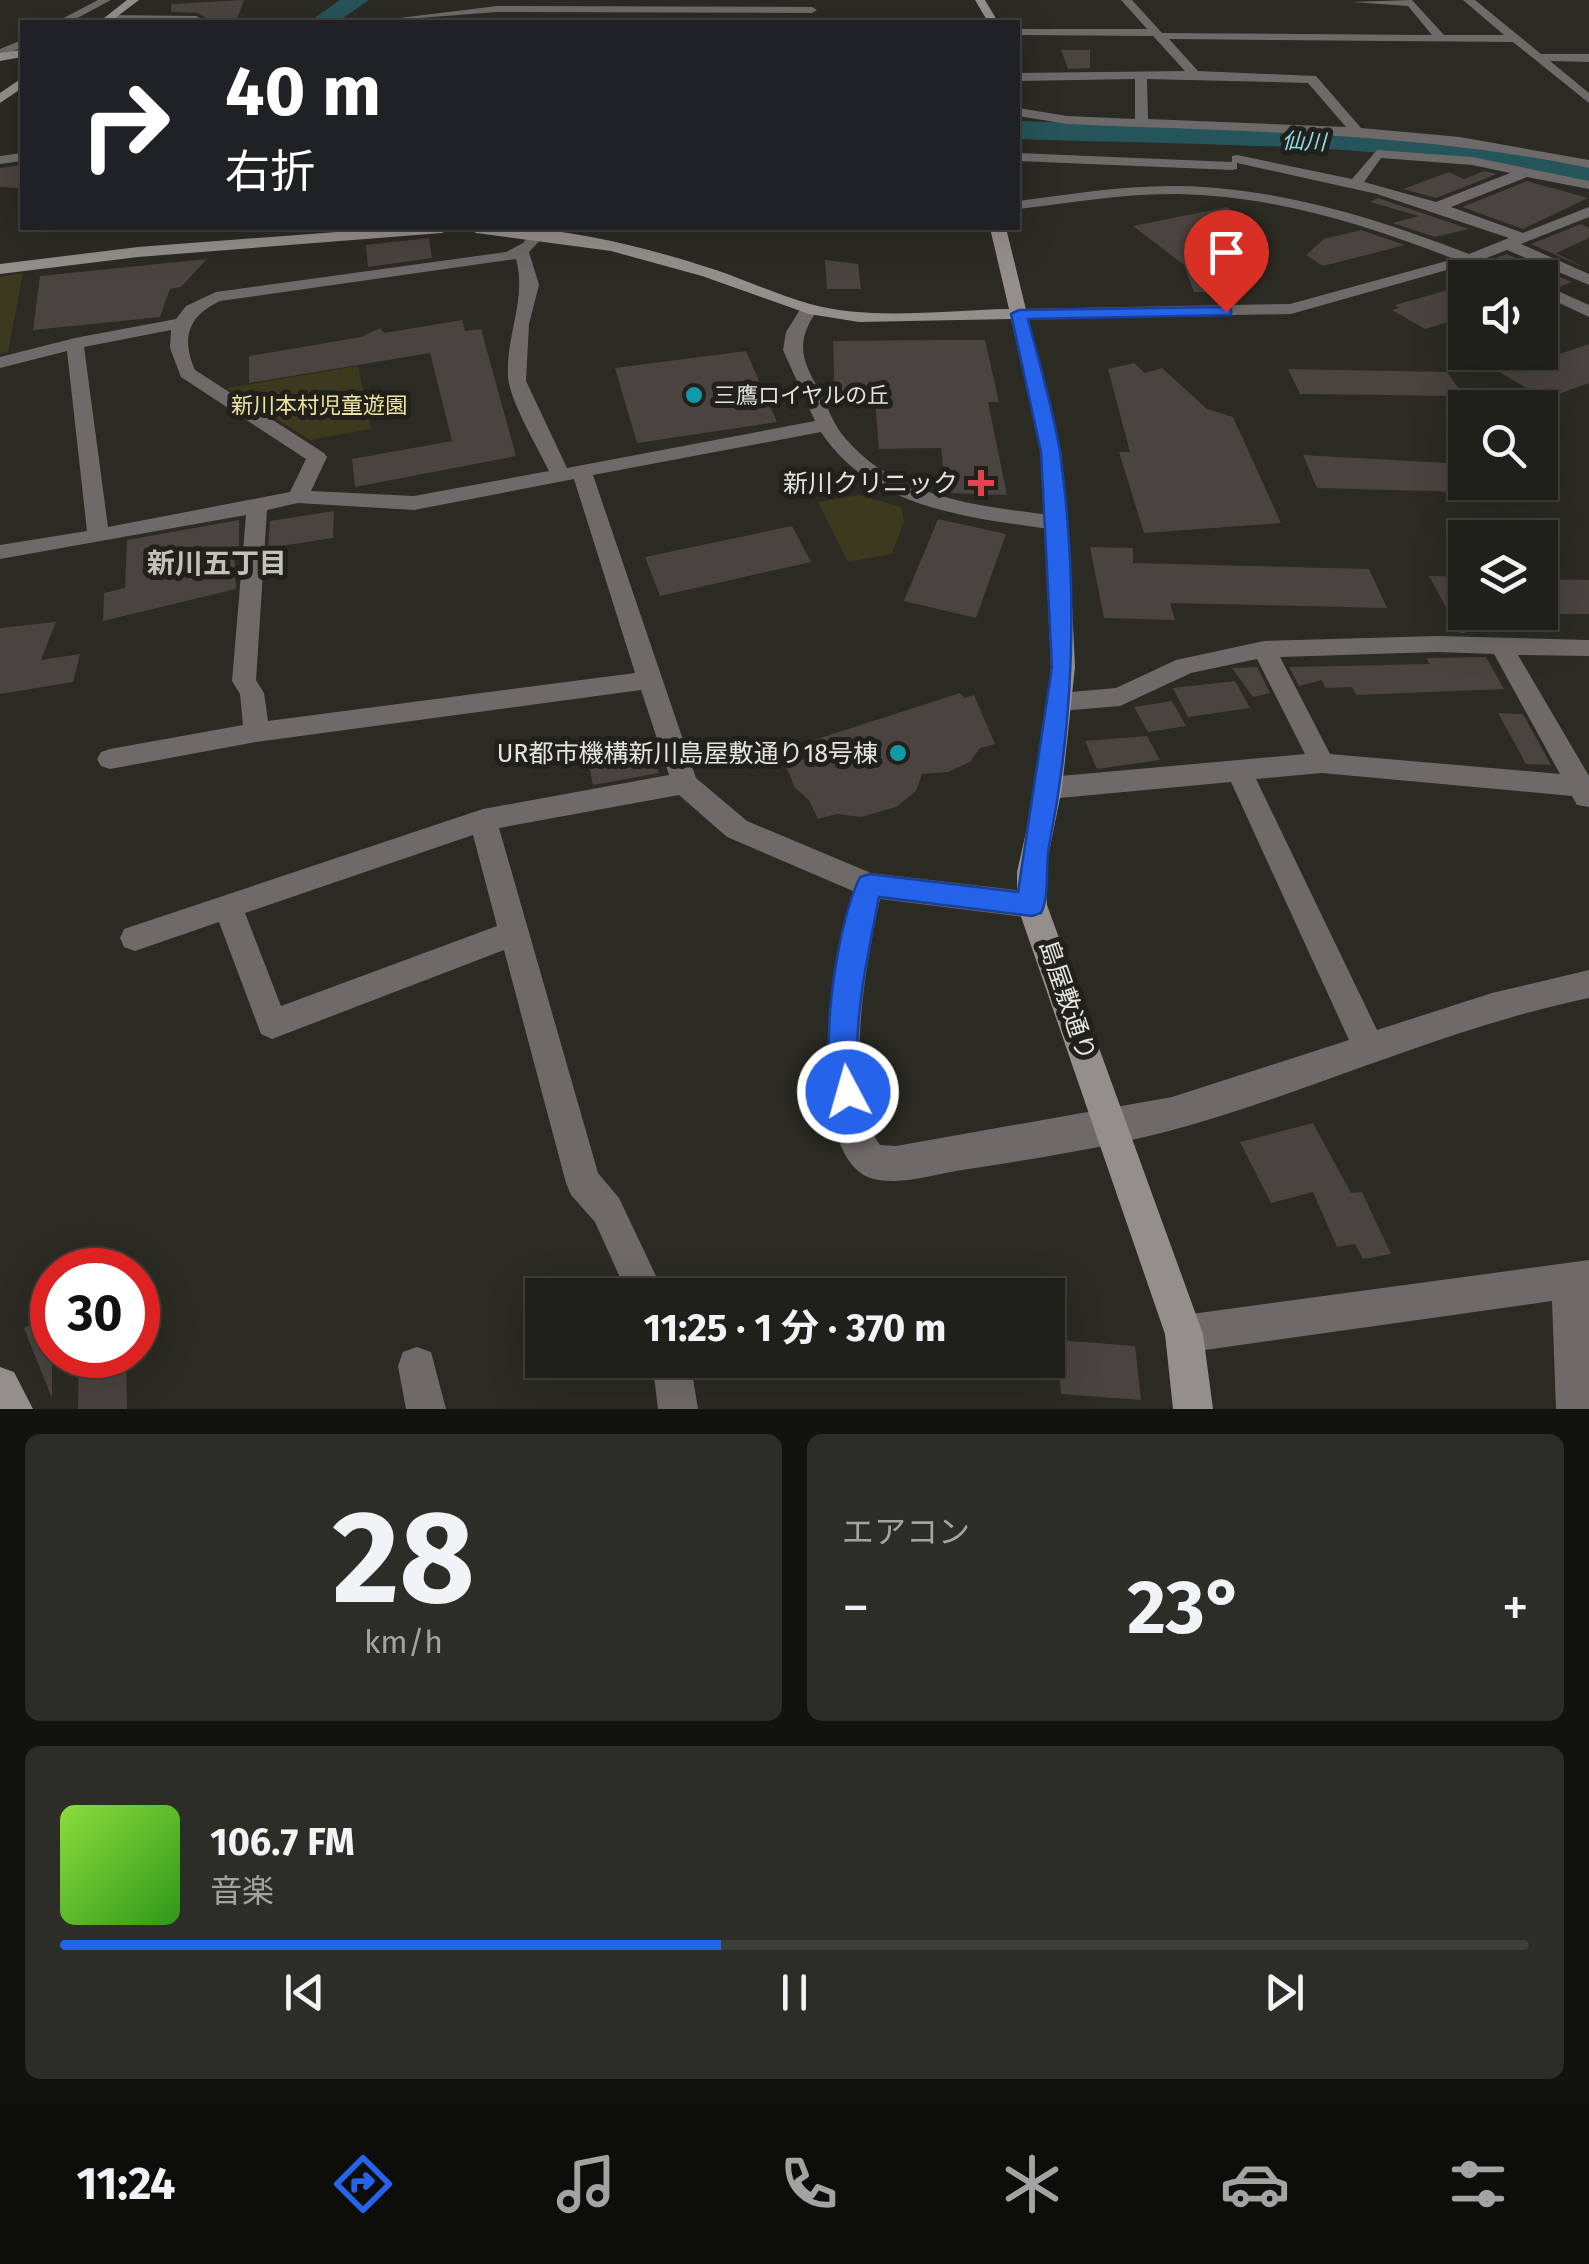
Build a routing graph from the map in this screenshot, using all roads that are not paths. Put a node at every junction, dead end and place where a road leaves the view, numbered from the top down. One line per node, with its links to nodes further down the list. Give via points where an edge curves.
1 (106, 0): 12 (street)
2 (134, 0): 13 (street)
3 (1126, 0): 18 (street)
4 (1468, 0): 21 (street)
5 (1356, 1): 10 (street); 20 (street, via 1412,4)
6 (500, 5): 8 (street); 14 (street)
7 (809, 5): 9 (street)
8 (569, 6): 9 (street)
9 (638, 8): 15 (street)
10 (1366, 13)
11 (197, 18): 13 (street)
12 (66, 20)
13 (107, 20)
14 (388, 20)
15 (638, 20)
16 (1376, 24): 19 (street)
17 (1020, 32): 18 (street)
18 (1160, 35): 19 (street); 24 (street)
19 (1385, 36): 20 (street)
20 (1440, 37): 21 (street)
21 (1513, 40): 22 (street)
22 (1536, 58): 23 (street); 29 (street)
23 (1589, 58)
24 (1195, 75): 25 (street); 32 (street, via 1312,78)
25 (1141, 76): 26 (street); 31 (street)
26 (1020, 78)
27 (20, 84): 28 (street)
28 (0, 99)
29 (1589, 99)
30 (1020, 112): 31 (street)
31 (1142, 124): 33 (street)
32 (1358, 133): 33 (street); 35 (street, via 1499,144)
33 (1240, 146): 34 (street); 37 (street); 39 (street)
34 (1020, 157)
35 (1589, 164)
36 (1530, 171): 37 (street, via 1378,154); 38 (street); 41 (street)
37 (1356, 183): 41 (street)
38 (1589, 184)
39 (1230, 194): 40 (street, via 1156,191); 50 (street, via 1323,210)
40 (1020, 205)
41 (1440, 206): 48 (street)
42 (1589, 212): 43 (street)
43 (1566, 221): 47 (street); 48 (street)
44 (417, 230): 51 (street)
45 (998, 230): 56 (street, 島屋敷通り)
46 (542, 231): 49 (street); 54 (street, via 662,258)
47 (1589, 231)
48 (1515, 241): 50 (street); 52 (street)
49 (522, 252): 57 (street, via 216,297); 61 (street, via 530,286 517,381)
50 (1470, 259): 56 (street, via 1262,312)
51 (0, 268)
52 (1589, 280)
53 (1558, 297): 55 (street)
54 (809, 309): 56 (street, via 859,317); 60 (street, via 789,344)
55 (1589, 312)
56 (1019, 314): 64 (street, 島屋敷通り, via 1050,452)
57 (181, 322): 58 (street); 62 (street, via 176,351 187,373 317,457)
58 (74, 342): 59 (street); 65 (street)
59 (0, 364)
60 (826, 425): 61 (street); 64 (street, via 859,463 926,498)
61 (571, 472): 62 (street, via 414,503); 70 (street)
62 (298, 497): 63 (street)
63 (257, 504): 65 (street); 72 (street, via 244,682 252,693)
64 (1056, 523): 71 (street, 島屋敷通り)
65 (98, 537): 66 (street)
66 (0, 552)
67 (1500, 644): 68 (street); 69 (street); 78 (street)
68 (1589, 648)
69 (1264, 649): 71 (street, via 1184,666 1120,698); 74 (street)
70 (651, 680): 72 (street); 76 (street)
71 (1060, 702): 77 (street, 島屋敷通り)
72 (256, 732): 73 (street)
73 (110, 758)
74 (1322, 763): 75 (street); 78 (street)
75 (1240, 773): 77 (street); 86 (street)
76 (684, 782): 79 (street); 80 (street, via 737,829)
77 (1048, 788): 81 (street, 島屋敷通り, via 1031,872)
78 (1586, 792)
79 (483, 820): 82 (street); 83 (street)
80 (869, 885): 81 (street); 87 (street, via 842,1009 842,1064 858,1146 872,1161 896,1163)
81 (1032, 905): 87 (street, 島屋敷通り)
82 (229, 908): 83 (street, via 272,1024); 84 (street)
83 (513, 934): 88 (street, via 584,1183 607,1210)
84 (136, 938)
85 (1589, 984): 86 (street, via 1525,995)
86 (1368, 1046): 87 (street, via 1213,1102)
87 (1114, 1128): 90 (street, 島屋敷通り)
88 (640, 1278)
89 (1580, 1280): 90 (street); 98 (street)
90 (1184, 1334): 97 (street, 島屋敷通り)
91 (418, 1366): 95 (street)
92 (674, 1378): 96 (street)
93 (0, 1386): 94 (street)
94 (13, 1409)
95 (426, 1409)
96 (678, 1409)
97 (1193, 1409)
98 (1576, 1409)

